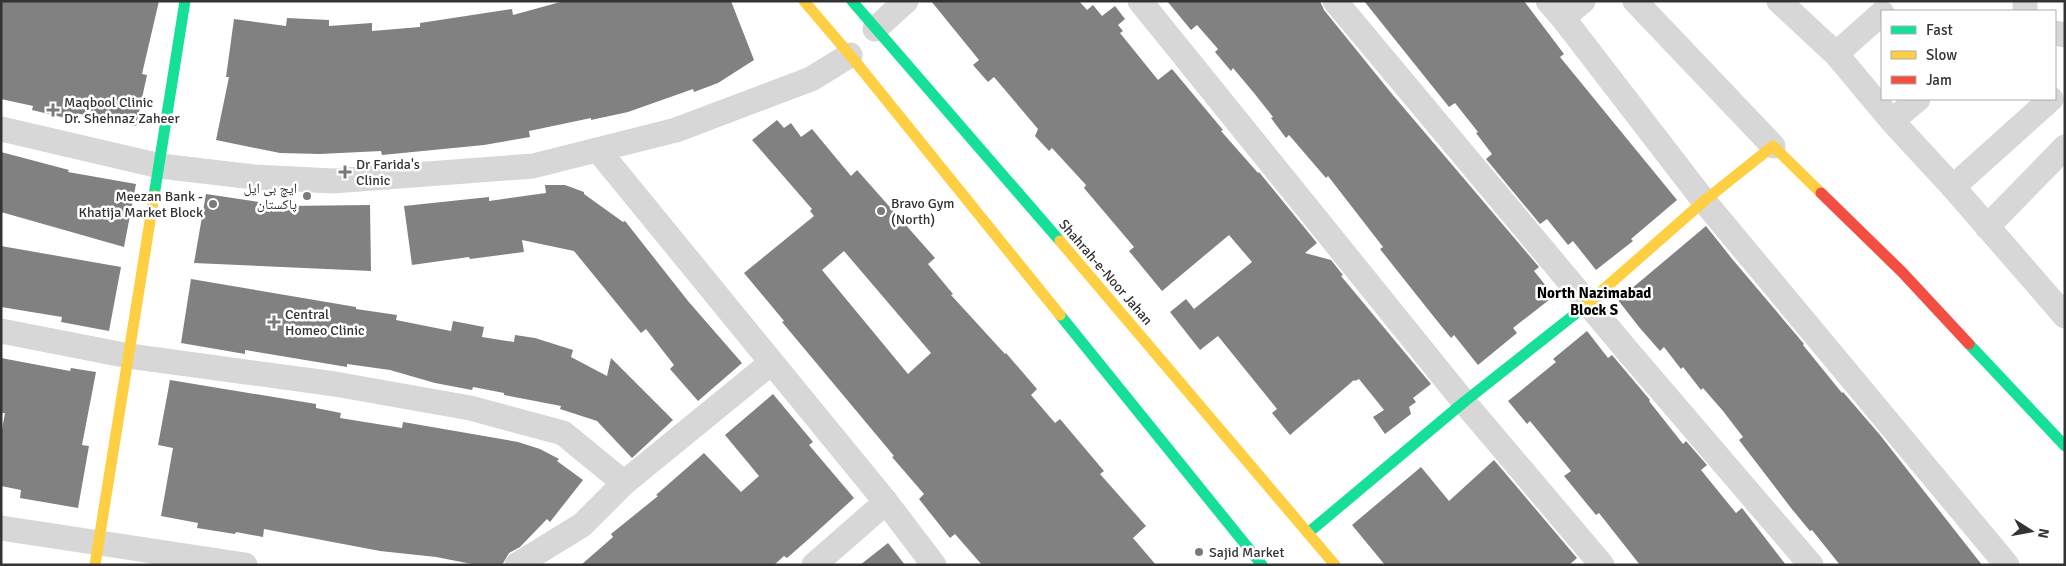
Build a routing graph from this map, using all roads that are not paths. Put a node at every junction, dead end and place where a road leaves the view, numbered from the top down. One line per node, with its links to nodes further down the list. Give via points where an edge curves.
1 (185, 1): 24 (street)
2 (804, 1): 16 (street)
3 (852, 1): 14 (street, Shahrah-e-Noor Jahan)
4 (906, 1): 14 (street)
5 (1140, 1): 33 (street)
6 (1335, 1): 28 (street)
7 (1584, 1): 11 (street)
8 (1635, 1): 21 (street)
9 (1779, 1): 15 (street)
10 (1895, 1): 12 (street)
11 (1555, 10): 26 (street)
12 (1885, 10)
13 (1881, 14): 15 (street)
14 (875, 29): 38 (street, Shahrah-e-Noor Jahan)
15 (1836, 54): 19 (street)
16 (850, 55): 23 (street, via 811,79 755,101 676,130); 40 (street)
17 (1917, 100): 19 (street)
18 (2050, 100): 25 (street)
19 (1892, 121): 25 (street)
20 (1, 129): 24 (street)
21 (1773, 146): 26 (street); 34 (street, via 1902,272)
22 (2065, 147): 27 (street)
23 (598, 150): 24 (street, via 533,166 333,181 254,177); 32 (street)
24 (160, 166): 31 (street)
25 (1953, 187): 27 (street)
26 (1704, 202): 28 (street); 48 (street)
27 (1987, 226): 29 (street)
28 (1588, 304): 33 (street); 47 (street)
29 (2062, 308)
30 (1, 330): 31 (street)
31 (129, 356): 35 (street, via 335,384 470,408 563,433); 39 (street)
32 (771, 363): 35 (street); 36 (street)
33 (1464, 402): 38 (street); 46 (street)
34 (2065, 446)
35 (624, 483): 42 (street, via 582,525)
36 (886, 502): 43 (street); 44 (street)
37 (1, 528): 39 (street)
38 (1308, 533): 45 (street, Shahrah-e-Noor Jahan)
39 (97, 554): 41 (street)
40 (1259, 564)
41 (245, 565)
42 (517, 565)
43 (814, 565)
44 (934, 565)
45 (1335, 565)
46 (1602, 565)
47 (1811, 565)
48 (2007, 565)

